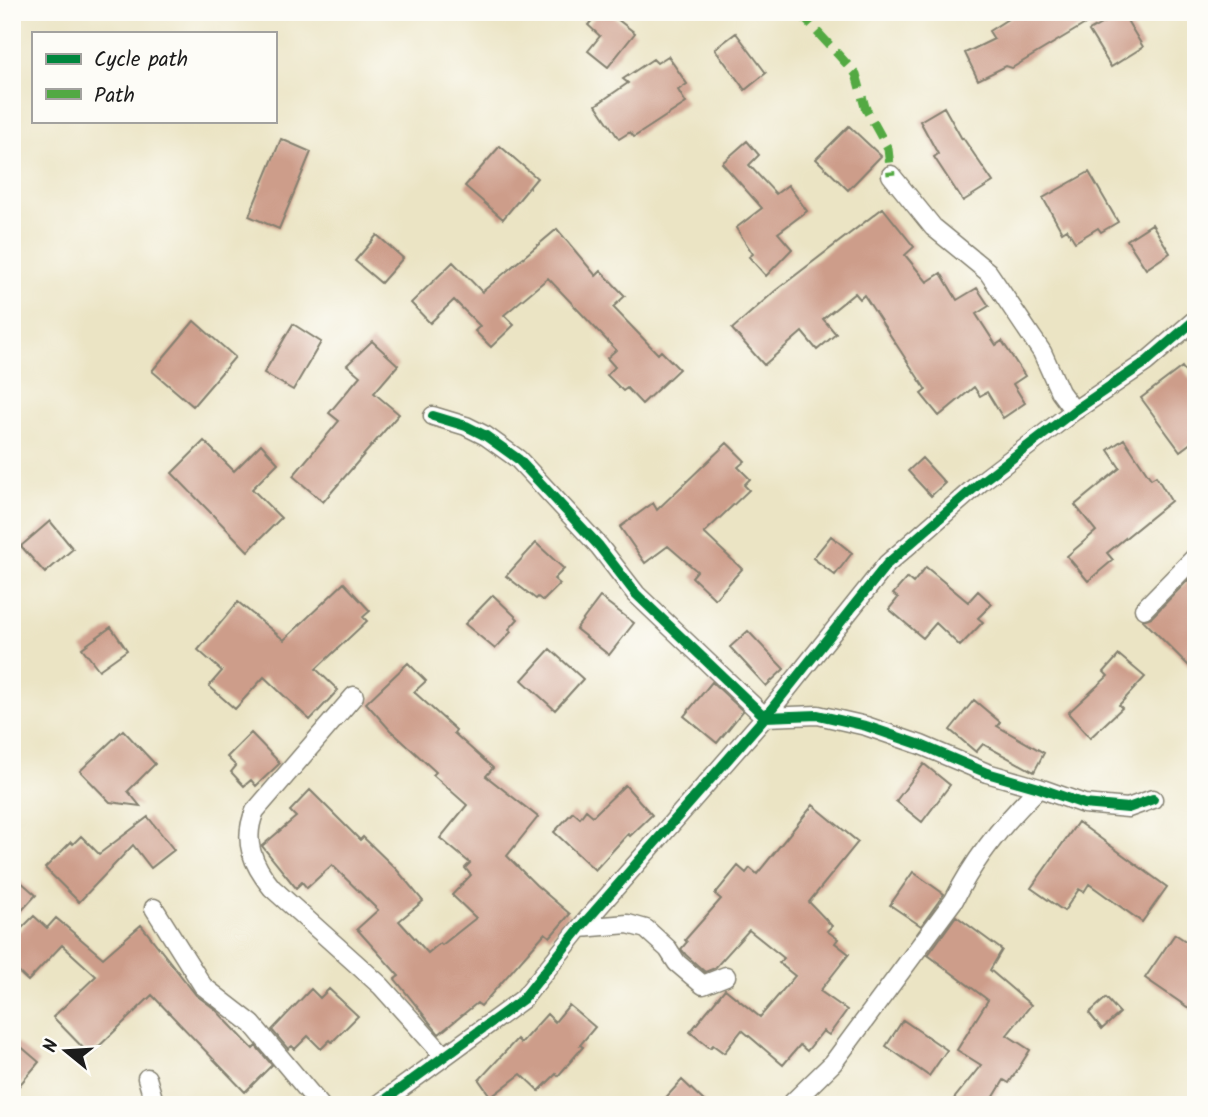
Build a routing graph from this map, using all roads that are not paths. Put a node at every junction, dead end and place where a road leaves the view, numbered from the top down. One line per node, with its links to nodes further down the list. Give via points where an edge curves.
1 (891, 175): 3 (street, via 933,227 988,271 1042,352)
2 (1196, 319): 3 (street, via 1146,362)
3 (1074, 411): 8 (street, via 981,482 887,564)
4 (433, 416): 8 (street, via 486,436 518,459 599,546 636,594)
5 (1196, 556): 6 (street)
6 (1144, 609)
7 (354, 696): 14 (street, via 254,811 249,847 257,869 272,888 382,986)
8 (765, 717): 9 (street, via 818,715 866,726); 12 (street)
9 (1039, 788): 10 (street, via 1084,804 1128,808); 19 (street, via 1013,813 833,1063)
10 (1153, 799)
11 (154, 908): 17 (street, via 203,986 252,1024)
12 (580, 928): 13 (street, via 628,924 646,929 703,985); 14 (street, via 523,999)
13 (726, 976)
14 (444, 1056): 18 (street)
15 (147, 1078): 16 (street)
16 (155, 1105)
17 (320, 1105)
18 (378, 1105)
19 (790, 1105)

